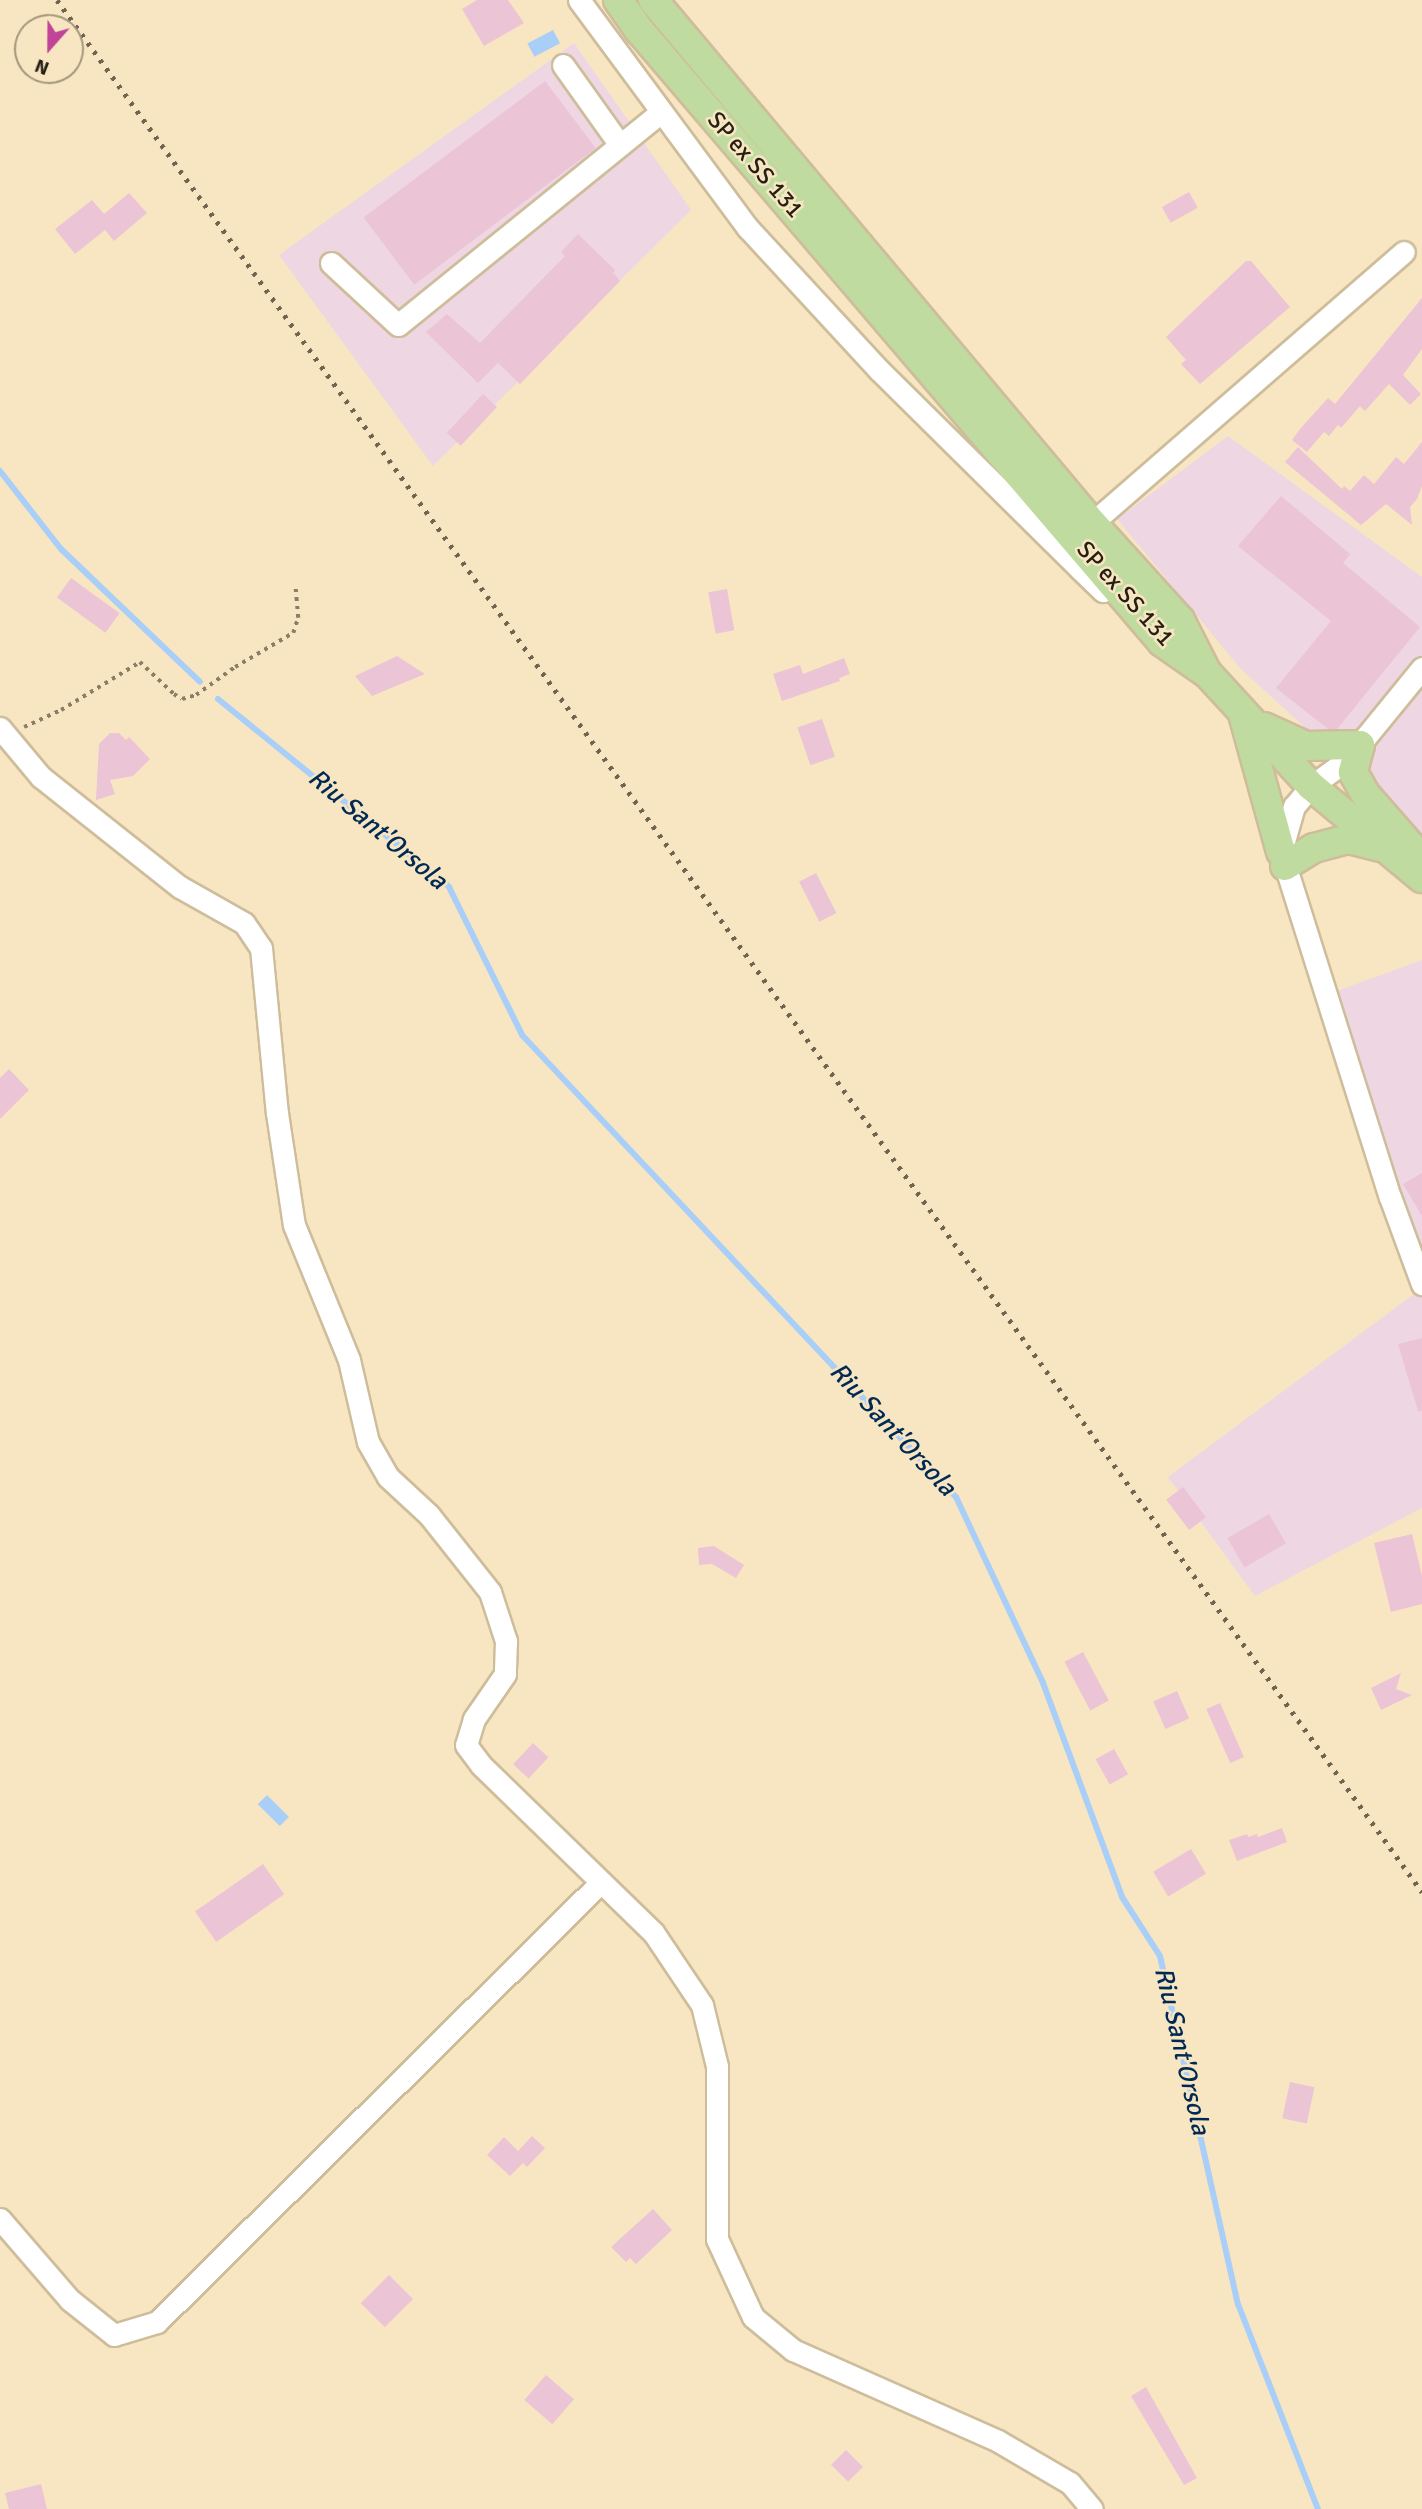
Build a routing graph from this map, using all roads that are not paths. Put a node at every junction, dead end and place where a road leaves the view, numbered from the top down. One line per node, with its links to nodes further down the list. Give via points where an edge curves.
1 (579, 0): 5 (street)
2 (618, 0): 10 (main road, SP ex SS 131)
3 (653, 0): 9 (main road, SP ex SS 131)
4 (563, 65): 6 (street)
5 (660, 113): 6 (street); 10 (street, via 748,228 879,370 1103,591)
6 (620, 145): 8 (street, via 398,325)
7 (1404, 252): 9 (street)
8 (331, 263)
9 (1092, 523): 12 (main road, SP ex SS 131, via 1180,620)
10 (1116, 586): 12 (main road, SP ex SS 131, via 1162,642)
11 (1422, 668): 15 (street)
12 (1208, 674): 13 (main road)
13 (1246, 715): 15 (main road, via 1306,746); 16 (main road); 18 (main road)
14 (3, 732): 22 (street, via 41,777 180,887 244,923 261,948 277,1113 294,1224 349,1360 368,1442 388,1477 429,1515 490,1592 506,1641 505,1674 474,1719 466,1745)
15 (1360, 745): 16 (street, via 1348,760); 19 (main road, via 1353,772 1366,795)
16 (1311, 786): 17 (main road); 18 (street, via 1294,806)
17 (1386, 849): 18 (main road, via 1348,839); 20 (main road)
18 (1283, 859): 21 (street)
19 (1422, 859)
20 (1422, 878)
21 (1422, 1284)
22 (601, 1882): 23 (street, via 157,2322 114,2335 70,2300); 24 (street, via 653,1932 702,2005 717,2066 717,2239 753,2317 793,2350 998,2441 1070,2483)
23 (0, 2218)
24 (1092, 2509)

